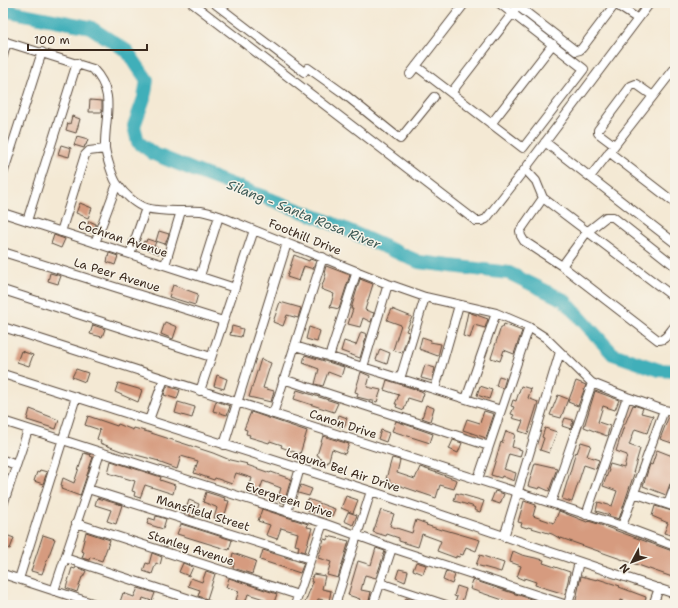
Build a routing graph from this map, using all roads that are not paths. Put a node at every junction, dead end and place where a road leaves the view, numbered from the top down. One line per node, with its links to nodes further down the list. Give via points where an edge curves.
1 (192, 3): 28 (street, via 476,221 486,219)
2 (214, 3): 22 (street, via 306,70 343,93 400,139)
3 (465, 3): 17 (street)
4 (499, 3): 8 (street)
5 (616, 3): 9 (street); 10 (street, via 580,50 576,51)
6 (650, 3): 9 (street)
7 (516, 5): 8 (street); 10 (street)
8 (513, 13): 11 (street); 20 (street)
9 (638, 19): 24 (street)
10 (549, 30): 11 (street)
11 (543, 37): 13 (street)
12 (5, 42): 14 (street, Foothill Drive); 15 (street)
13 (553, 44): 23 (street); 23 (street, via 584,69 575,81 523,148)
14 (42, 52): 16 (street, Foothill Drive); 29 (street)
15 (3, 56)
16 (77, 63): 26 (street, Foothill Drive, via 93,69 101,77 106,89 108,102); 38 (street)
17 (416, 66): 19 (street); 20 (street)
18 (675, 68): 21 (street)
19 (410, 74)
20 (451, 93): 23 (street)
21 (652, 96): 25 (street); 25 (street, via 636,84 626,92 598,130 598,133)
22 (434, 97)
23 (491, 124)
24 (545, 142): 28 (street); 30 (street)
25 (614, 145): 27 (street)
26 (105, 149): 31 (street, Foothill Drive); 40 (street, via 88,151 85,155)
27 (609, 152): 30 (street); 33 (street)
28 (525, 169): 32 (street, via 536,181)
29 (3, 174)
30 (590, 177): 44 (street)
31 (117, 184): 34 (street, Foothill Drive, via 131,199); 42 (street)
32 (543, 198): 41 (street); 49 (street, via 520,231 521,236 524,242)
33 (675, 203)
34 (146, 208): 35 (street, Foothill Drive); 46 (street)
35 (181, 211): 37 (street, Foothill Drive); 48 (street)
36 (3, 213): 38 (street, Cochran Avenue)
37 (219, 216): 39 (street, Foothill Drive); 52 (street)
38 (27, 221): 40 (street, Cochran Avenue)
39 (254, 230): 43 (street, Foothill Drive); 54 (street)
40 (61, 232): 42 (street, Cochran Avenue)
41 (587, 232): 49 (street); 50 (street, via 606,217 613,217); 57 (street)
42 (95, 243): 46 (street, Cochran Avenue)
43 (287, 243): 47 (street, Foothill Drive); 79 (street)
44 (675, 243)
45 (3, 252): 60 (street, La Peer Avenue)
46 (130, 254): 48 (street, Cochran Avenue)
47 (323, 257): 51 (street, Foothill Drive); 64 (street)
48 (165, 265): 52 (street, Cochran Avenue)
49 (562, 266): 63 (street, via 658,340 664,339 673,328)
50 (675, 266)
51 (357, 271): 53 (street, Foothill Drive); 67 (street)
52 (200, 276): 54 (street, Cochran Avenue)
53 (388, 284): 56 (street, Foothill Drive); 68 (street)
54 (235, 288): 60 (street)
55 (3, 290): 66 (street)
56 (425, 297): 58 (street, Foothill Drive); 72 (street)
57 (675, 298)
58 (459, 305): 59 (street, Foothill Drive); 74 (street)
59 (496, 314): 62 (street, Foothill Drive); 78 (street)
60 (223, 321): 66 (street)
61 (3, 327): 70 (street, Canon Drive)
62 (529, 327): 65 (street, Foothill Drive, via 546,338); 80 (street)
63 (675, 329)
64 (295, 346): 67 (street); 71 (street)
65 (560, 352): 73 (street, Foothill Drive); 98 (street)
66 (211, 357): 75 (street)
67 (329, 357): 68 (street)
68 (363, 367): 72 (street)
69 (3, 374): 76 (street, Laguna Bel Air Drive)
70 (164, 379): 75 (street, Canon Drive); 84 (street)
71 (283, 379): 83 (street); 89 (street)
72 (400, 379): 74 (street)
73 (592, 383): 77 (street, Foothill Drive); 101 (street)
74 (434, 389): 78 (street)
75 (200, 391): 79 (street, Canon Drive)
76 (76, 397): 84 (street, Laguna Bel Air Drive); 87 (street)
77 (627, 397): 81 (street, Foothill Drive); 104 (street)
78 (466, 399): 80 (street)
79 (237, 403): 83 (street, Canon Drive); 88 (street)
80 (501, 410): 89 (street)
81 (664, 410): 82 (street, Foothill Drive); 99 (street)
82 (675, 412)
83 (273, 414): 94 (street, Canon Drive)
84 (149, 420): 88 (street, Laguna Bel Air Drive)
85 (3, 422): 86 (street, Evergreen Drive)
86 (28, 430): 87 (street, Evergreen Drive); 92 (street)
87 (62, 441): 90 (street, Evergreen Drive); 116 (street)
88 (224, 445): 93 (street, Laguna Bel Air Drive)
89 (489, 446): 94 (street)
90 (100, 453): 96 (street); 103 (street, Evergreen Drive)
91 (3, 460): 92 (street)
92 (16, 465): 100 (street)
93 (300, 468): 97 (street, Laguna Bel Air Drive); 103 (street)
94 (478, 479): 98 (street, Canon Drive)
95 (675, 486): 102 (street)
96 (88, 489): 105 (street); 113 (street, Mansfield Street)
97 (371, 491): 108 (street); 109 (street, Laguna Bel Air Drive)
98 (518, 492): 101 (street, Canon Drive); 109 (street)
99 (634, 493): 102 (street); 107 (street)
100 (4, 502)
101 (551, 503): 104 (street, Canon Drive)
102 (672, 505)
103 (287, 512): 106 (street, Evergreen Drive)
104 (586, 515): 107 (street, Canon Drive)
105 (76, 523): 112 (street); 121 (street, Stanley Avenue)
106 (323, 523): 108 (street, Evergreen Drive); 113 (street)
107 (622, 526): 110 (street, Canon Drive)
108 (357, 535): 111 (street, Evergreen Drive); 125 (street)
109 (504, 536): 114 (street, Laguna Bel Air Drive)
110 (675, 546)
111 (392, 548): 117 (street); 128 (street, Evergreen Drive)
112 (65, 558): 119 (street); 123 (street)
113 (310, 559): 121 (street)
114 (579, 562): 118 (street, Laguna Bel Air Drive); 128 (street)
115 (3, 574): 116 (street)
116 (19, 579): 119 (street)
117 (380, 583): 126 (street); 127 (street)
118 (659, 588): 120 (street, Laguna Bel Air Drive); 129 (street)
119 (54, 591): 122 (street)
120 (675, 594)
121 (298, 595): 124 (street)
122 (98, 605)
123 (208, 605)
124 (295, 605)
125 (335, 605)
126 (373, 605)
127 (446, 605)
128 (567, 605)
129 (653, 605)

